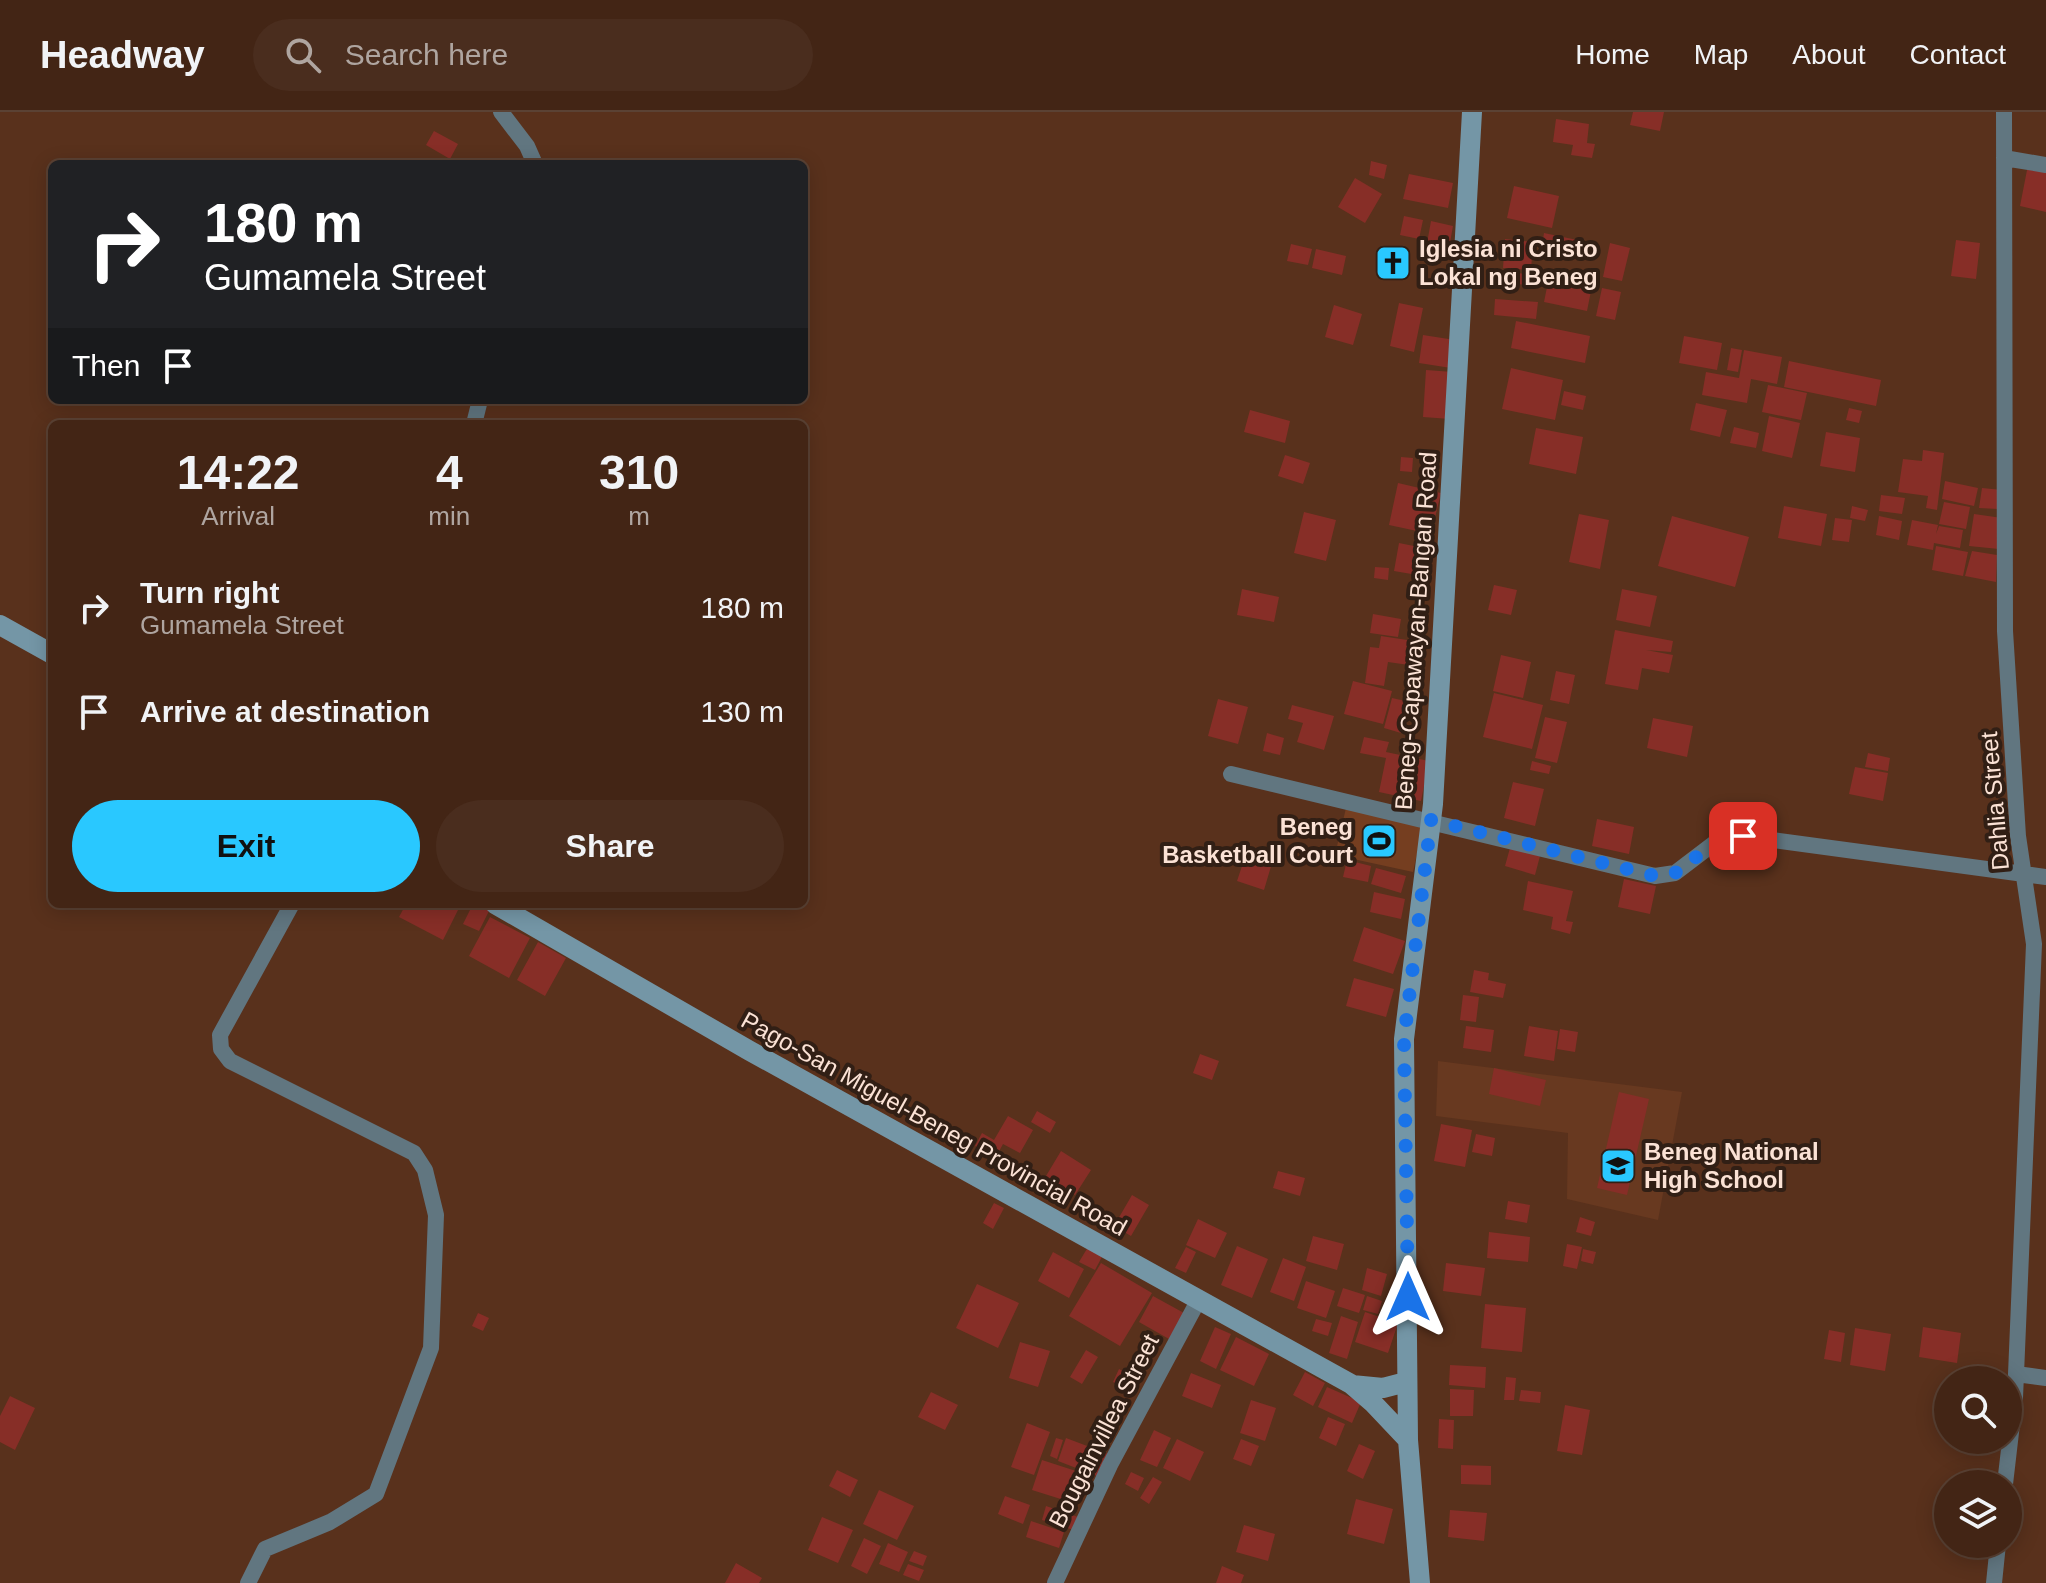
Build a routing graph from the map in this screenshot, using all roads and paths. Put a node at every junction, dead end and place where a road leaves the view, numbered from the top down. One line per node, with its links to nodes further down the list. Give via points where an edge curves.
1 (501, 112): 5 (street)
2 (1472, 112): 10 (street, Beneg-Capawayan-Bangan Road)
3 (2004, 112): 4 (street, Dahlia Street)
4 (2004, 158): 6 (street); 11 (street, Dahlia Street, via 2005,631 2018,836)
5 (533, 160)
6 (2046, 165)
7 (0, 625): 8 (street)
8 (48, 652)
9 (1231, 774): 10 (street)
10 (1431, 820): 11 (street, via 1655,876 1675,873 1721,838 1743,836); 19 (street, Beneg-Capawayan-Bangan Road, via 1404,1039)
11 (2026, 873): 12 (street); 16 (street, Dahlia Street, via 2034,971)
12 (2046, 877)
13 (290, 908): 23 (street, via 220,1035 221,1049 230,1061 414,1153 425,1170 436,1215 431,1348 376,1494 330,1522 265,1549)
14 (502, 908): 15 (street, Pago-San Miguel-Beneg Provincial Road)
15 (1198, 1301): 20 (street, Pago-San Miguel-Beneg Provincial Road); 24 (street, Bougainvillea Street, via 1110,1465)
16 (2016, 1366)
17 (2022, 1375): 18 (street)
18 (2046, 1378)
19 (1406, 1382): 20 (street, via 1383,1388); 21 (street, Beneg-Capawayan-Bangan Road)
20 (1351, 1384): 21 (street)
21 (1408, 1440): 25 (street, Beneg-Capawayan-Bangan Road)
22 (1997, 1558): 26 (street)
23 (248, 1583)
24 (1055, 1583)
25 (1420, 1583)
26 (1994, 1583)

